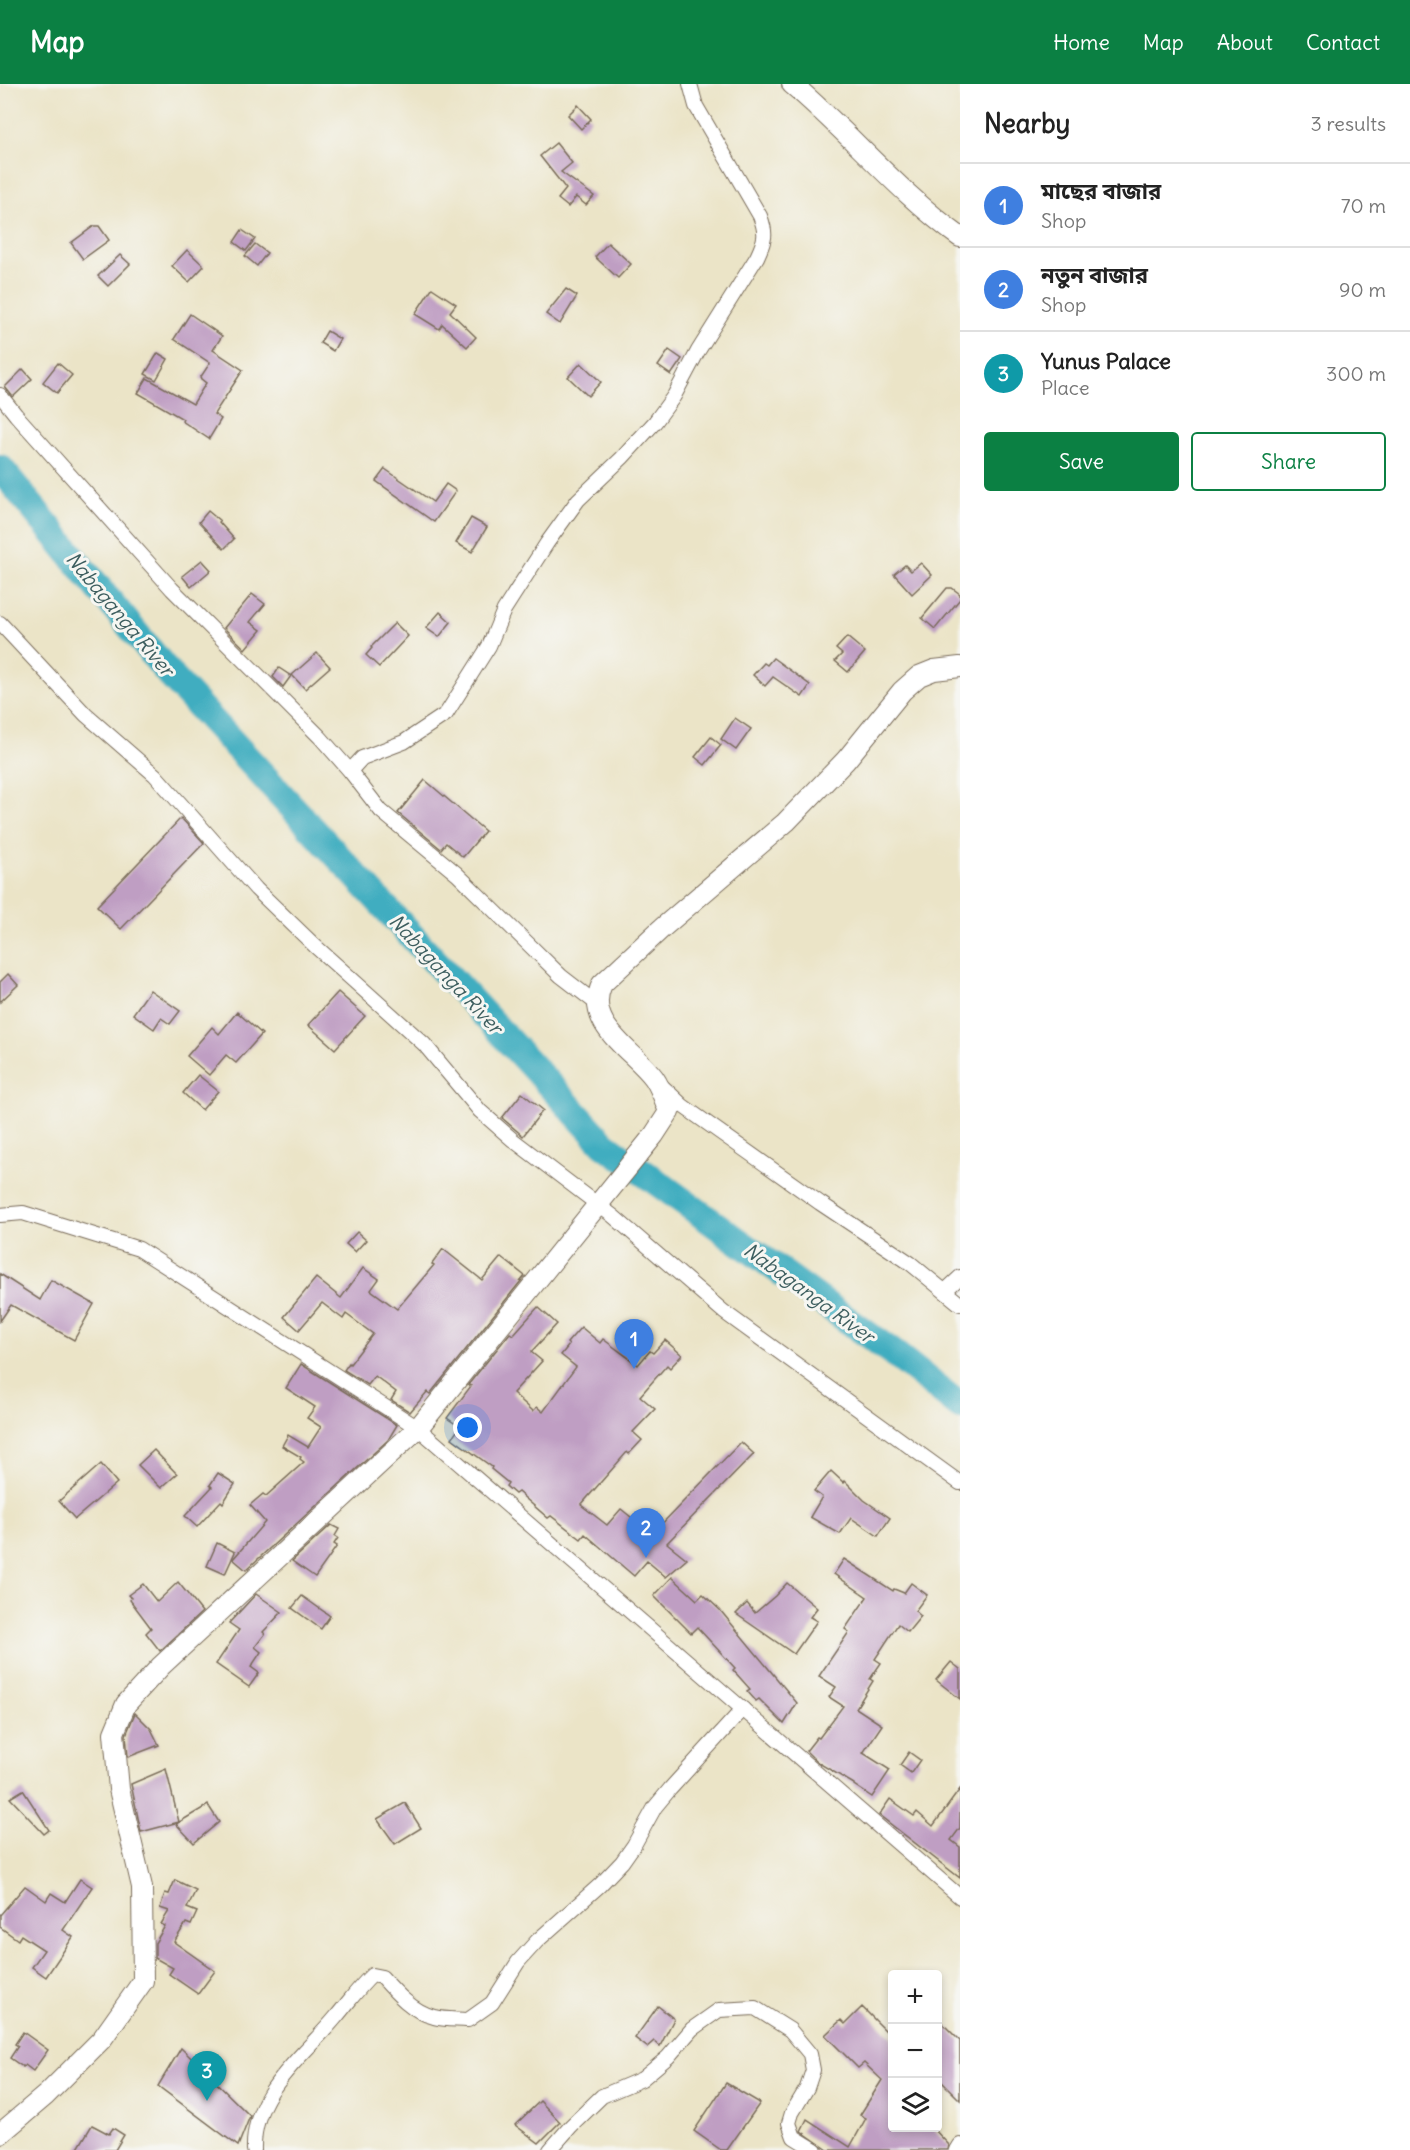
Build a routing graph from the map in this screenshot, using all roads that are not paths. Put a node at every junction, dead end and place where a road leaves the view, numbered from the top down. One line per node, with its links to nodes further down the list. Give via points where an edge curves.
1 (690, 84): 7 (street, via 696,106 766,230 757,258 655,422 578,500 547,543 446,714 404,742 362,758)
2 (792, 84): 3 (main road)
3 (960, 237)
4 (0, 395): 7 (street, via 172,589)
5 (0, 623): 10 (street, via 86,715 155,775 256,889 424,1044 480,1111 513,1140)
6 (960, 667): 8 (main road, via 933,670 902,691 846,759 786,822 602,984)
7 (350, 771): 8 (street, via 381,811 457,874 561,976)
8 (597, 1003): 9 (main road, via 600,1018)
9 (654, 1079): 10 (main road, via 669,1112); 13 (street, via 683,1106)
10 (604, 1197): 15 (main road); 16 (street, via 724,1312)
11 (0, 1215): 15 (street, via 23,1213 139,1249)
12 (960, 1277): 13 (street)
13 (945, 1291): 14 (street)
14 (960, 1304)
15 (418, 1428): 17 (street); 19 (main road, via 160,1666 126,1704 114,1733 119,1789 141,1887 142,1980 102,2039)
16 (960, 1483)
17 (743, 1709): 18 (street); 21 (street, via 670,1789 622,1862 537,1941 492,2002 468,2020 435,2017 417,2010 382,1977 372,1975 270,2092)
18 (960, 1897)
19 (0, 2134)
20 (960, 2145): 24 (street)
21 (254, 2150)
22 (550, 2150): 23 (street, via 602,2096 642,2079 692,2029 719,2010 755,2008 790,2030 810,2054 813,2070 789,2122 794,2137)
23 (815, 2150)
24 (957, 2150)

